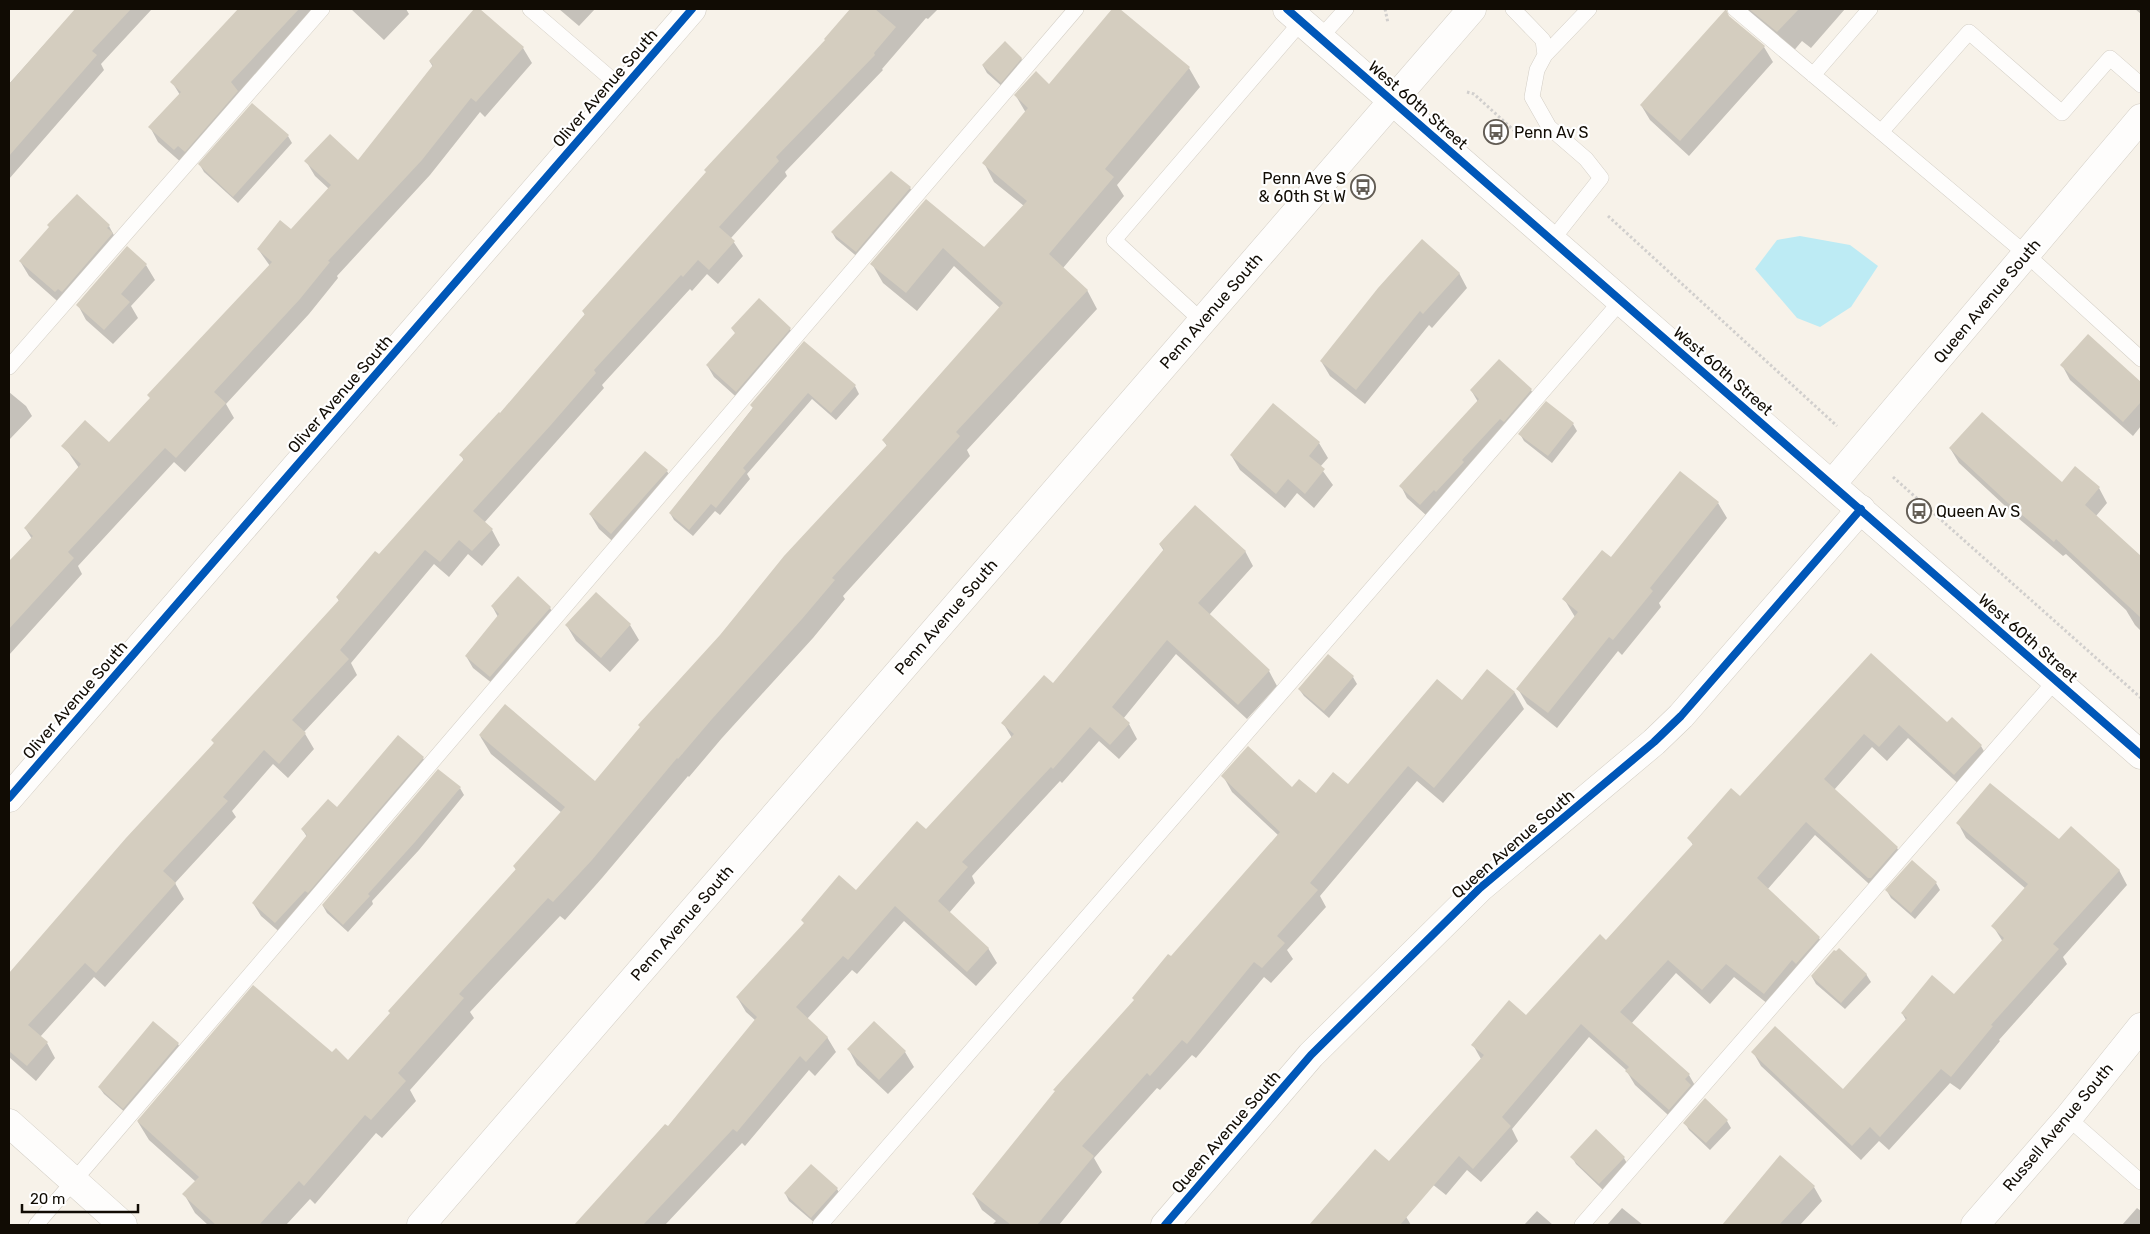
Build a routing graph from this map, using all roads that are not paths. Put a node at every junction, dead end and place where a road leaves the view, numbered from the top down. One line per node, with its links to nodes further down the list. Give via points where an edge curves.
1 (322, 9): 24 (lane)
2 (530, 9): 15 (lane)
3 (692, 9): 15 (street, Oliver Avenue South)
4 (1076, 9): 33 (lane)
5 (1346, 9): 11 (lane)
6 (1472, 9): 16 (street, Penn Avenue South)
7 (1514, 9): 12 (lane, via 1543,40)
8 (1589, 9): 12 (lane)
9 (1736, 9): 13 (lane)
10 (1870, 9): 13 (lane)
11 (1303, 23): 16 (street, West 60th Street); 22 (lane, via 1114,240)
12 (1545, 55): 19 (lane, via 1537,70 1532,97 1549,127 1586,159 1602,178)
13 (1813, 75): 18 (lane)
14 (2141, 85): 18 (lane, via 2110,58 2062,113 1969,32)
15 (623, 89): 29 (street, Oliver Avenue South)
16 (1392, 102): 19 (street, West 60th Street); 22 (street, Penn Avenue South)
17 (2141, 118): 20 (street, Queen Avenue South)
18 (1881, 132): 20 (lane)
19 (1552, 240): 21 (street, West 60th Street)
20 (2026, 254): 23 (lane); 25 (street, Queen Avenue South)
21 (1621, 301): 25 (street, West 60th Street); 38 (lane)
22 (1202, 321): 37 (street, Penn Avenue South)
23 (2141, 358)
24 (9, 367)
25 (1832, 484): 26 (street, West 60th Street)
26 (1861, 509): 27 (street, West 60th Street); 39 (street, Queen Avenue South, via 1681,716 1480,888 1311,1055)
27 (2056, 680): 28 (street, West 60th Street); 40 (lane)
28 (2141, 755)
29 (9, 798)
30 (2141, 1028): 31 (street, Russell Avenue South)
31 (2068, 1118): 34 (lane); 41 (street, Russell Avenue South)
32 (9, 1124): 33 (street)
33 (74, 1181): 35 (lane); 36 (street)
34 (2141, 1182)
35 (36, 1225)
36 (122, 1225)
37 (421, 1225)
38 (820, 1225)
39 (1166, 1225)
40 (1582, 1225)
41 (1975, 1225)

